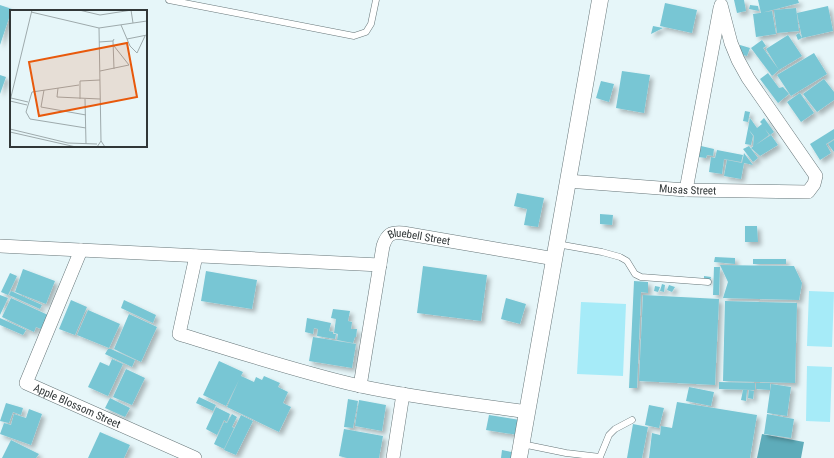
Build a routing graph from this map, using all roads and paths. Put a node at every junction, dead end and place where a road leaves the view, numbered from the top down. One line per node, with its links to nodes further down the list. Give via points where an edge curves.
1 (169, 0): 2 (lane, via 354,36 366,32 371,24)
2 (376, 0)
3 (600, 0): 5 (street)
4 (721, 3): 6 (street); 6 (street, Musas Street, via 738,60 816,176 808,192)
5 (567, 181): 6 (street, Musas Street); 9 (street)
6 (686, 190)
7 (0, 246): 8 (street)
8 (81, 250): 10 (street); 20 (street, Apple Blossom Street, via 26,383)
9 (556, 252): 11 (street, Bluebell Street, via 396,232 385,240); 12 (lane, via 602,252 620,257 640,278); 15 (street)
10 (196, 256): 11 (street); 13 (street, via 179,334 304,372)
11 (380, 264): 13 (street, Bluebell Street)
12 (708, 282)
13 (360, 386): 14 (street)
14 (403, 394): 15 (street); 21 (street)
15 (528, 412): 17 (street)
16 (632, 420): 19 (lane, via 609,435)
17 (520, 451): 18 (lane)
18 (566, 455): 19 (lane)
19 (600, 457)
20 (195, 458)
21 (393, 458)

